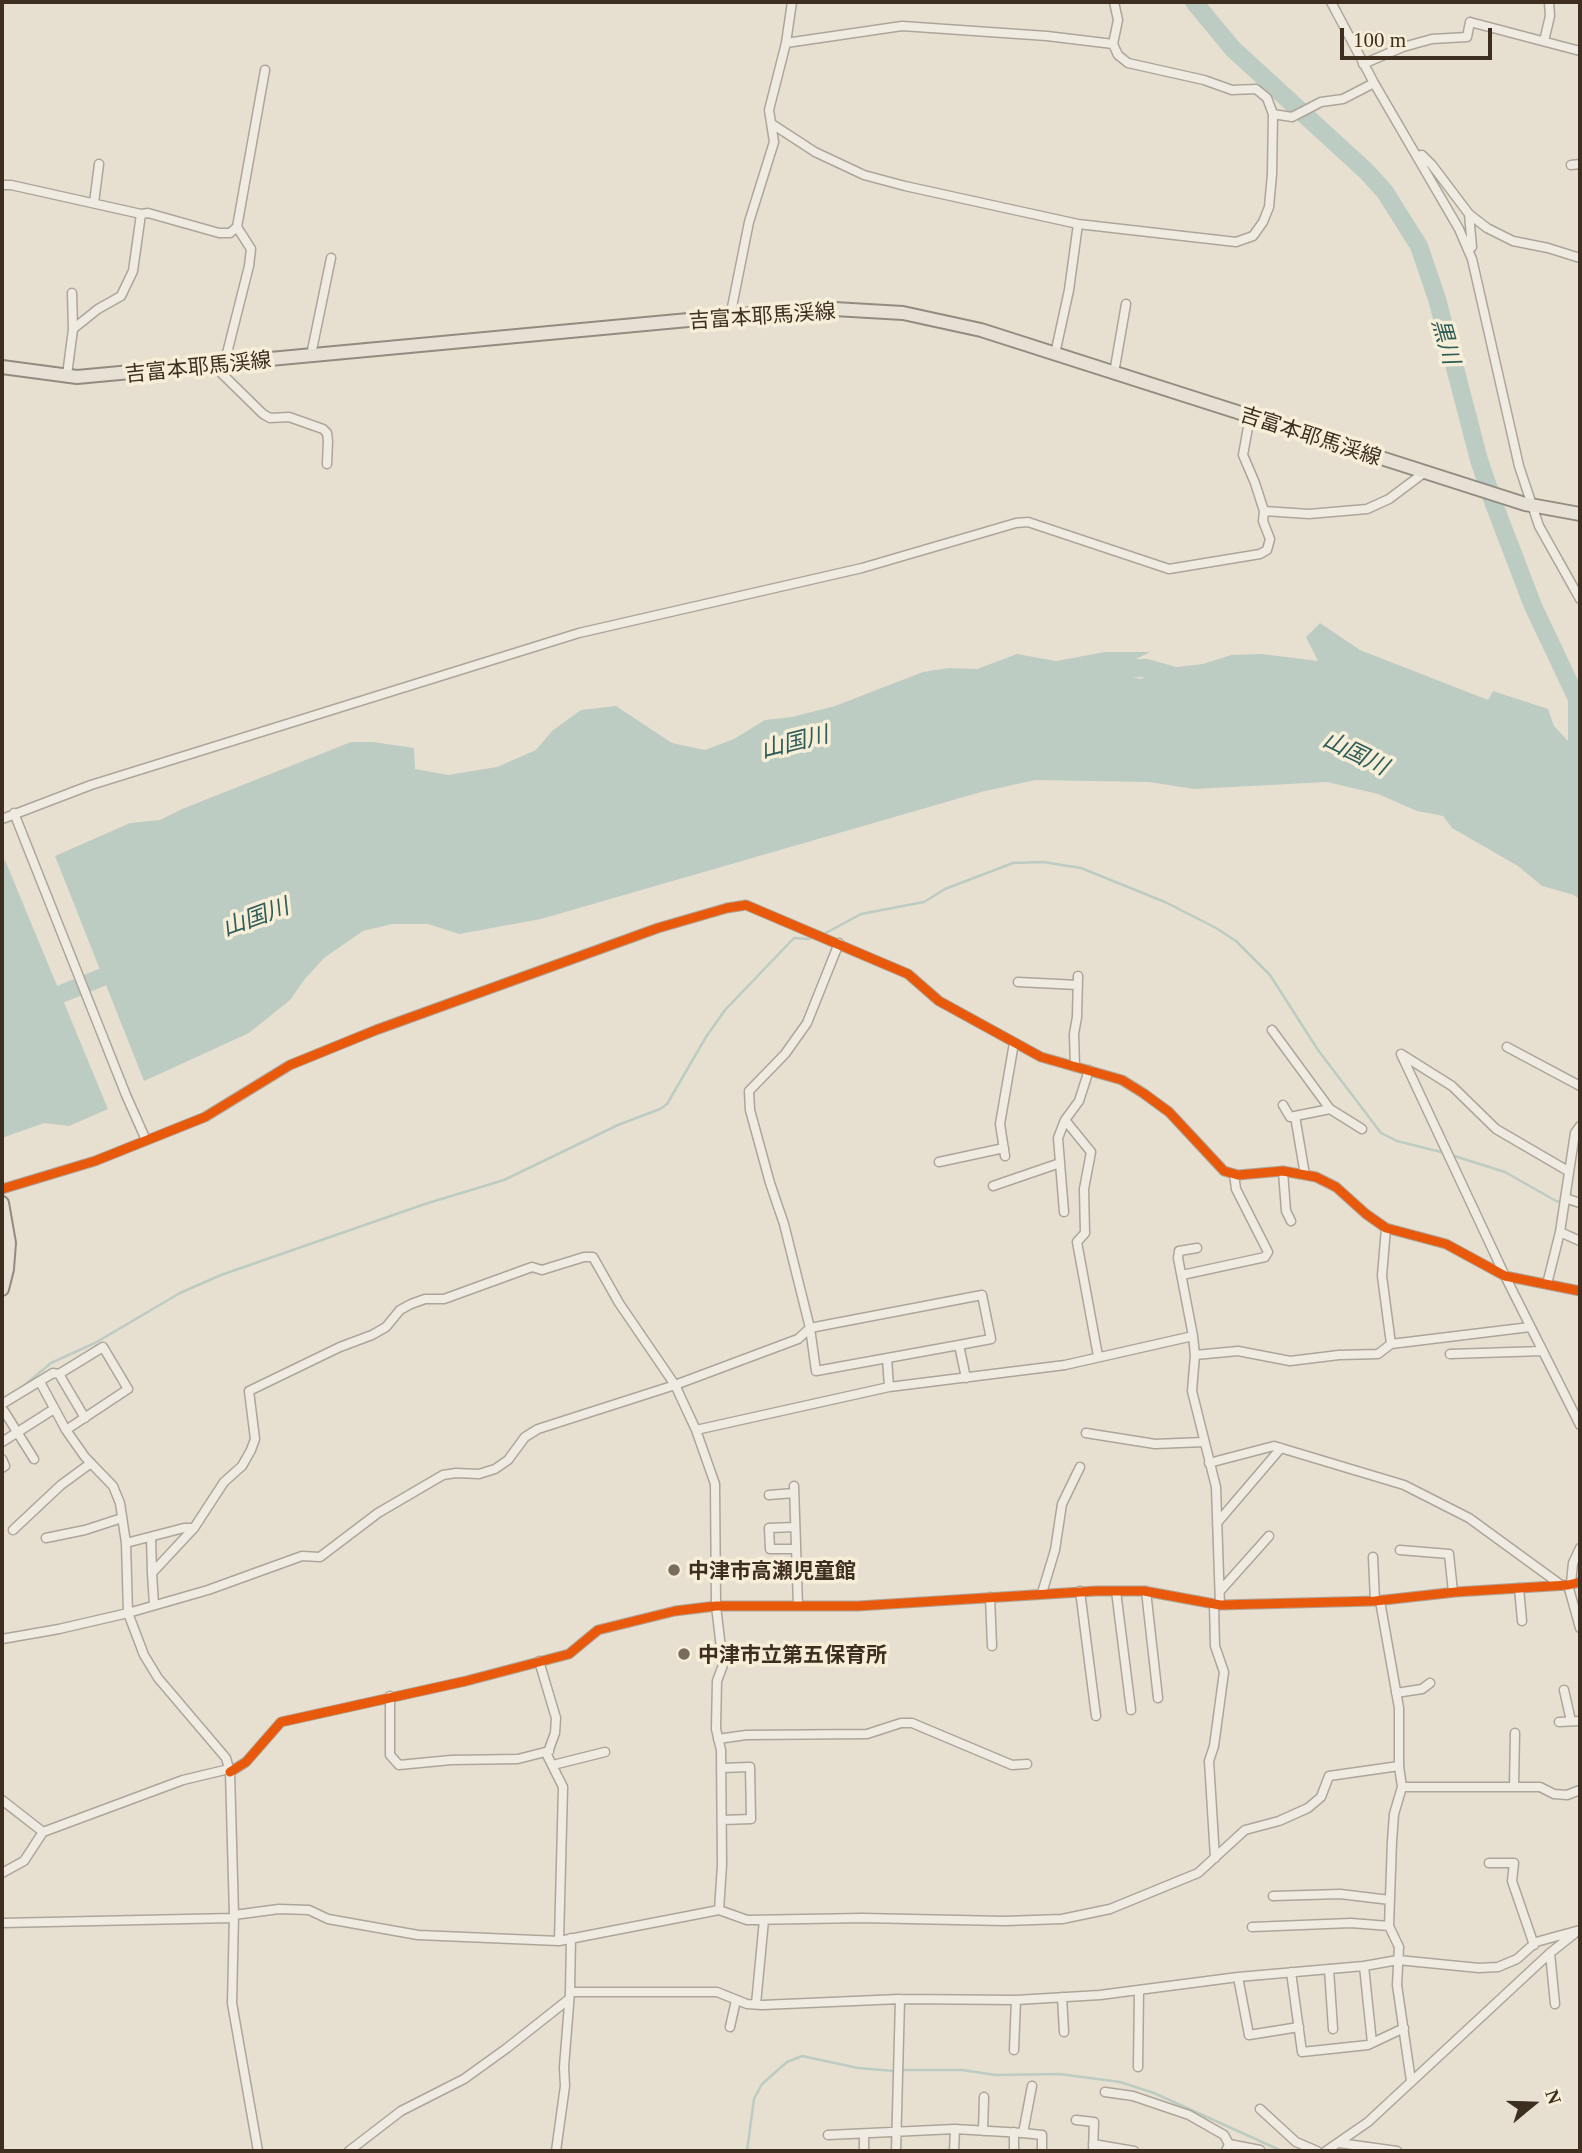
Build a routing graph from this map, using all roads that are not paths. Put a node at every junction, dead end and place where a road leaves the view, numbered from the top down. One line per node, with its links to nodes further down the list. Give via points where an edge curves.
1 (792, 2): 6 (street)
2 (1114, 2): 7 (street, via 1118,20)
3 (1331, 2): 9 (street)
4 (1549, 2): 5 (street)
5 (1545, 41): 8 (street); 9 (street, via 1470,22 1467,37 1432,39)
6 (786, 43): 7 (street, via 902,26); 13 (street, via 769,110)
7 (1112, 44): 12 (street, via 1128,63 1232,90 1256,89 1268,98)
8 (1580, 51)
9 (1363, 64): 11 (street)
10 (265, 70): 21 (street)
11 (1374, 83): 12 (street, via 1292,117); 14 (street)
12 (1273, 114): 20 (street, via 1269,207 1258,230 1247,240)
13 (772, 124): 20 (street, via 815,152 864,175); 27 (street, via 774,142 749,222)
14 (1417, 156): 19 (street, via 1432,165); 22 (street)
15 (99, 164): 17 (street)
16 (2, 185): 17 (street)
17 (94, 203): 18 (street)
18 (141, 214): 21 (street, via 219,233); 28 (street, via 133,271 121,296)
19 (1469, 214): 22 (street, via 1472,247); 24 (street, via 1513,241)
20 (1078, 224): 29 (street)
21 (237, 227): 31 (street, via 251,249)
22 (1468, 250): 39 (street)
23 (331, 258): 30 (street)
24 (1580, 258)
25 (72, 293): 28 (street)
26 (1126, 304): 34 (street)
27 (730, 317): 29 (main road, 吉富本耶馬渓線, via 817,308 903,313 963,325); 30 (main road, 吉富本耶馬渓線)
28 (73, 329): 35 (street)
29 (1055, 354): 34 (main road, 吉富本耶馬渓線)
30 (311, 355): 31 (main road, 吉富本耶馬渓線)
31 (225, 362): 32 (main road, 吉富本耶馬渓線)
32 (211, 363): 35 (main road, 吉富本耶馬渓線); 37 (street, via 263,414 323,429 328,441)
33 (2, 367): 35 (main road, 吉富本耶馬渓線)
34 (1114, 373): 36 (main road, 吉富本耶馬渓線)
35 (68, 375)
36 (1250, 416): 38 (main road, 吉富本耶馬渓線); 40 (street, via 1242,455)
37 (327, 464)
38 (1425, 472): 39 (main road, 吉富本耶馬渓線); 40 (street, via 1367,509 1309,514)
39 (1529, 504): 41 (main road, 吉富本耶馬渓線); 42 (street)
40 (1264, 511): 43 (street, via 1270,539 1267,550 1169,569 1028,522 1016,523 862,568 579,633)
41 (1580, 514)
42 (1580, 599)
43 (14, 813): 44 (street); 59 (street)
44 (2, 819)
45 (839, 943): 48 (street, via 908,974 939,1001); 59 (street, via 746,905 727,908 376,1030 289,1065 205,1117); 83 (street, via 807,1023 750,1091 750,1110)
46 (1018, 982): 50 (street, via 1078,980)
47 (1272, 1030): 54 (street)
48 (1014, 1043): 50 (street); 60 (street, via 1000,1124 1005,1152)
49 (1507, 1047): 52 (street)
50 (1075, 1067): 51 (street)
51 (1089, 1070): 56 (street, via 1079,1101); 64 (street, via 1122,1080 1143,1093 1169,1112 1224,1171)
52 (1580, 1086)
53 (1283, 1105): 55 (street, via 1290,1116)
54 (1330, 1109): 55 (street); 58 (street)
55 (1296, 1116): 65 (street)
56 (1065, 1120): 61 (street, via 1058,1138); 90 (street, via 1091,1152 1084,1189 1084,1233 1077,1242)
57 (1580, 1126): 63 (street)
58 (1362, 1129)
59 (146, 1140): 67 (street)
60 (939, 1162)
61 (1060, 1163): 66 (street); 71 (street)
62 (1283, 1171): 64 (street); 65 (street); 72 (street)
63 (1568, 1171): 68 (street); 78 (street, via 1496,1129 1452,1086 1401,1054)
64 (1234, 1174): 77 (street, via 1236,1189 1268,1252 1265,1257)
65 (1305, 1175): 73 (street, via 1336,1187)
66 (993, 1186)
67 (2, 1189)
68 (1564, 1198): 70 (street); 74 (street)
69 (2, 1203): 80 (main road, via 9,1242)
70 (1580, 1203)
71 (1063, 1212)
72 (1291, 1221)
73 (1386, 1228): 78 (street, via 1446,1244); 86 (street, via 1382,1276)
74 (1560, 1232): 75 (street); 79 (street)
75 (1580, 1241)
76 (1197, 1248): 77 (street, via 1179,1251)
77 (1182, 1275): 84 (street)
78 (1505, 1276): 79 (street); 82 (street)
79 (1547, 1284): 81 (street)
80 (2, 1289)
81 (1580, 1290)
82 (1530, 1327): 86 (street); 87 (street)
83 (810, 1328): 85 (street, via 982,1295 991,1339); 91 (street, via 816,1371); 95 (street, via 798,1339)
84 (1193, 1336): 89 (street); 90 (street)
85 (959, 1345): 91 (street); 93 (street)
86 (1391, 1345): 89 (street, via 1378,1354 1290,1361 1238,1351)
87 (1543, 1351): 88 (street); 100 (street)
88 (1450, 1354)
89 (1195, 1355): 106 (street, via 1192,1391)
90 (1098, 1356): 93 (street)
91 (887, 1358): 96 (street)
92 (59, 1374): 94 (street); 99 (street); 99 (street, via 103,1347 128,1389)
93 (966, 1378): 96 (street)
94 (40, 1382): 97 (street); 98 (street)
95 (675, 1385): 102 (street); 118 (street, via 593,1257 542,1270 532,1267 443,1299 411,1304 372,1335 249,1391 255,1439 251,1450 242,1466 223,1482); 140 (street, via 538,1429 495,1469 443,1475 378,1513 320,1557 302,1556)
96 (889, 1387): 102 (street)
97 (3, 1407): 103 (street)
98 (54, 1409): 101 (street); 103 (street)
99 (85, 1418): 101 (street)
100 (1580, 1425)
101 (66, 1430): 110 (street)
102 (696, 1430): 141 (street, via 715,1484)
103 (17, 1433): 105 (street); 108 (street)
104 (1087, 1433): 106 (street, via 1155,1444)
105 (2, 1442)
106 (1203, 1442): 111 (street)
107 (1281, 1448): 111 (street); 116 (street); 129 (street, via 1404,1485 1469,1518)
108 (34, 1459)
109 (2, 1460): 113 (street)
110 (91, 1463): 115 (street, via 113,1486); 119 (street)
111 (1209, 1463): 116 (street, via 1216,1487)
112 (1080, 1467): 136 (street, via 1062,1504)
113 (2, 1468)
114 (769, 1495): 117 (street, via 794,1490)
115 (122, 1518): 122 (street); 123 (street)
116 (1217, 1523): 134 (street)
117 (795, 1527): 125 (street); 125 (street, via 769,1528 770,1549)
118 (194, 1528): 121 (street); 128 (street)
119 (13, 1530)
120 (1269, 1536): 134 (street)
121 (150, 1537): 123 (street); 128 (street)
122 (46, 1538)
123 (126, 1543): 143 (street)
124 (1580, 1548): 129 (street)
125 (796, 1549): 142 (street)
126 (1400, 1550): 135 (street, via 1449,1554)
127 (1373, 1557): 138 (street)
128 (152, 1573): 140 (street)
129 (1570, 1584): 130 (street); 145 (street)
130 (1519, 1588): 135 (street); 144 (street)
131 (1080, 1591): 132 (street); 136 (street); 155 (street)
132 (1116, 1591): 133 (street); 154 (street)
133 (1146, 1591): 139 (street); 153 (street)
134 (1220, 1591): 139 (street)
135 (1453, 1592): 138 (street)
136 (1042, 1593): 137 (street)
137 (990, 1597): 142 (street); 147 (street)
138 (1378, 1601): 139 (street); 151 (street)
139 (1217, 1604): 173 (street, via 1215,1646 1224,1672 1209,1761)
140 (154, 1605): 143 (street)
141 (716, 1606): 142 (street); 148 (street, via 598,1630 569,1654); 159 (street, via 723,1665 717,1681)
142 (798, 1606)
143 (128, 1613): 146 (street); 166 (street, via 158,1678 226,1758)
144 (1522, 1621)
145 (1580, 1624)
146 (2, 1639)
147 (992, 1646)
148 (539, 1661): 152 (street); 160 (street, via 556,1718)
149 (1430, 1684): 151 (street)
150 (1564, 1690): 156 (street)
151 (1396, 1693): 164 (street)
152 (390, 1696): 160 (street, via 390,1755 399,1765 519,1759); 166 (street, via 281,1722 246,1762)
153 (1157, 1698)
154 (1130, 1710)
155 (1096, 1716)
156 (1576, 1721): 157 (street)
157 (1559, 1722)
158 (1515, 1733): 168 (street)
159 (718, 1739): 162 (street, via 867,1734 912,1723 1012,1765); 165 (street)
160 (549, 1751): 163 (street)
161 (605, 1752): 163 (street)
162 (1027, 1764)
163 (553, 1765): 186 (street, via 563,1787)
164 (1399, 1766): 167 (street); 173 (street, via 1329,1776 1321,1797 1308,1808 1245,1830)
165 (721, 1769): 171 (street); 171 (street, via 750,1767 751,1819)
166 (230, 1770): 172 (street, via 183,1780); 179 (street)
167 (1402, 1787): 168 (street); 177 (street, via 1392,1841)
168 (1514, 1787): 169 (street, via 1540,1787 1567,1795)
169 (1580, 1790)
170 (2, 1800): 172 (street)
171 (722, 1820): 178 (street)
172 (43, 1832): 175 (street, via 24,1861)
173 (1215, 1858): 180 (street, via 1161,1890 1110,1909 1062,1919)
174 (1489, 1863): 187 (street, via 1514,1863 1512,1881)
175 (2, 1873)
176 (1273, 1896): 177 (street, via 1340,1894)
177 (1390, 1900): 182 (street)
178 (719, 1910): 180 (street, via 747,1920); 185 (street)
179 (234, 1917): 181 (street); 186 (street, via 279,1909 309,1910 328,1919 418,1935); 226 (street, via 232,2003)
180 (764, 1920): 200 (street)
181 (2, 1923)
182 (1390, 1926): 183 (street); 189 (street, via 1399,1947)
183 (1252, 1927)
184 (1579, 1931): 187 (street); 188 (street)
185 (571, 1938): 186 (street); 195 (street)
186 (559, 1941)
187 (1534, 1945): 189 (street, via 1498,1967)
188 (1550, 1954): 201 (street); 210 (street)
189 (1398, 1960): 190 (street); 204 (street)
190 (1364, 1966): 191 (street); 207 (street)
191 (1329, 1969): 192 (street); 205 (street)
192 (1291, 1972): 193 (street); 203 (street)
193 (1238, 1978): 194 (street); 203 (street, via 1249,2035)
194 (1139, 1990): 196 (street); 209 (street)
195 (570, 1995): 198 (street, via 717,1992); 227 (street, via 464,2079 401,2111); 228 (street)
196 (1062, 1997): 199 (street); 206 (street)
197 (900, 1998): 199 (street); 200 (street); 218 (street)
198 (736, 2000): 200 (street); 202 (street)
199 (1016, 2000): 208 (street)
200 (756, 2004)
201 (1555, 2004)
202 (730, 2027)
203 (1299, 2027): 207 (street, via 1302,2052)
204 (1404, 2028): 207 (street); 210 (street)
205 (1334, 2029)
206 (1065, 2032)
207 (1372, 2043)
208 (1014, 2050)
209 (1138, 2067)
210 (1411, 2081): 222 (street)
211 (1032, 2086): 219 (street)
212 (1105, 2092): 224 (street, via 1133,2096 1189,2115 1224,2135)
213 (984, 2097): 217 (street)
214 (1260, 2109): 235 (street, via 1296,2142)
215 (1076, 2120): 223 (street, via 1094,2122)
216 (955, 2129): 217 (street); 218 (street); 231 (street)
217 (983, 2131): 219 (street)
218 (897, 2132): 220 (street); 230 (street)
219 (1018, 2132): 232 (street); 233 (street, via 1042,2135)
220 (864, 2134): 221 (street); 229 (street)
221 (828, 2135)
222 (1339, 2143): 236 (street); 237 (street)
223 (1093, 2147): 234 (street)
224 (1228, 2148): 225 (street)
225 (1259, 2150)
226 (258, 2151)
227 (349, 2151)
228 (556, 2151)
229 (864, 2151)
230 (896, 2151)
231 (954, 2151)
232 (1014, 2151)
233 (1042, 2151)
234 (1134, 2151)
235 (1317, 2151)
236 (1326, 2151)
237 (1397, 2151)

